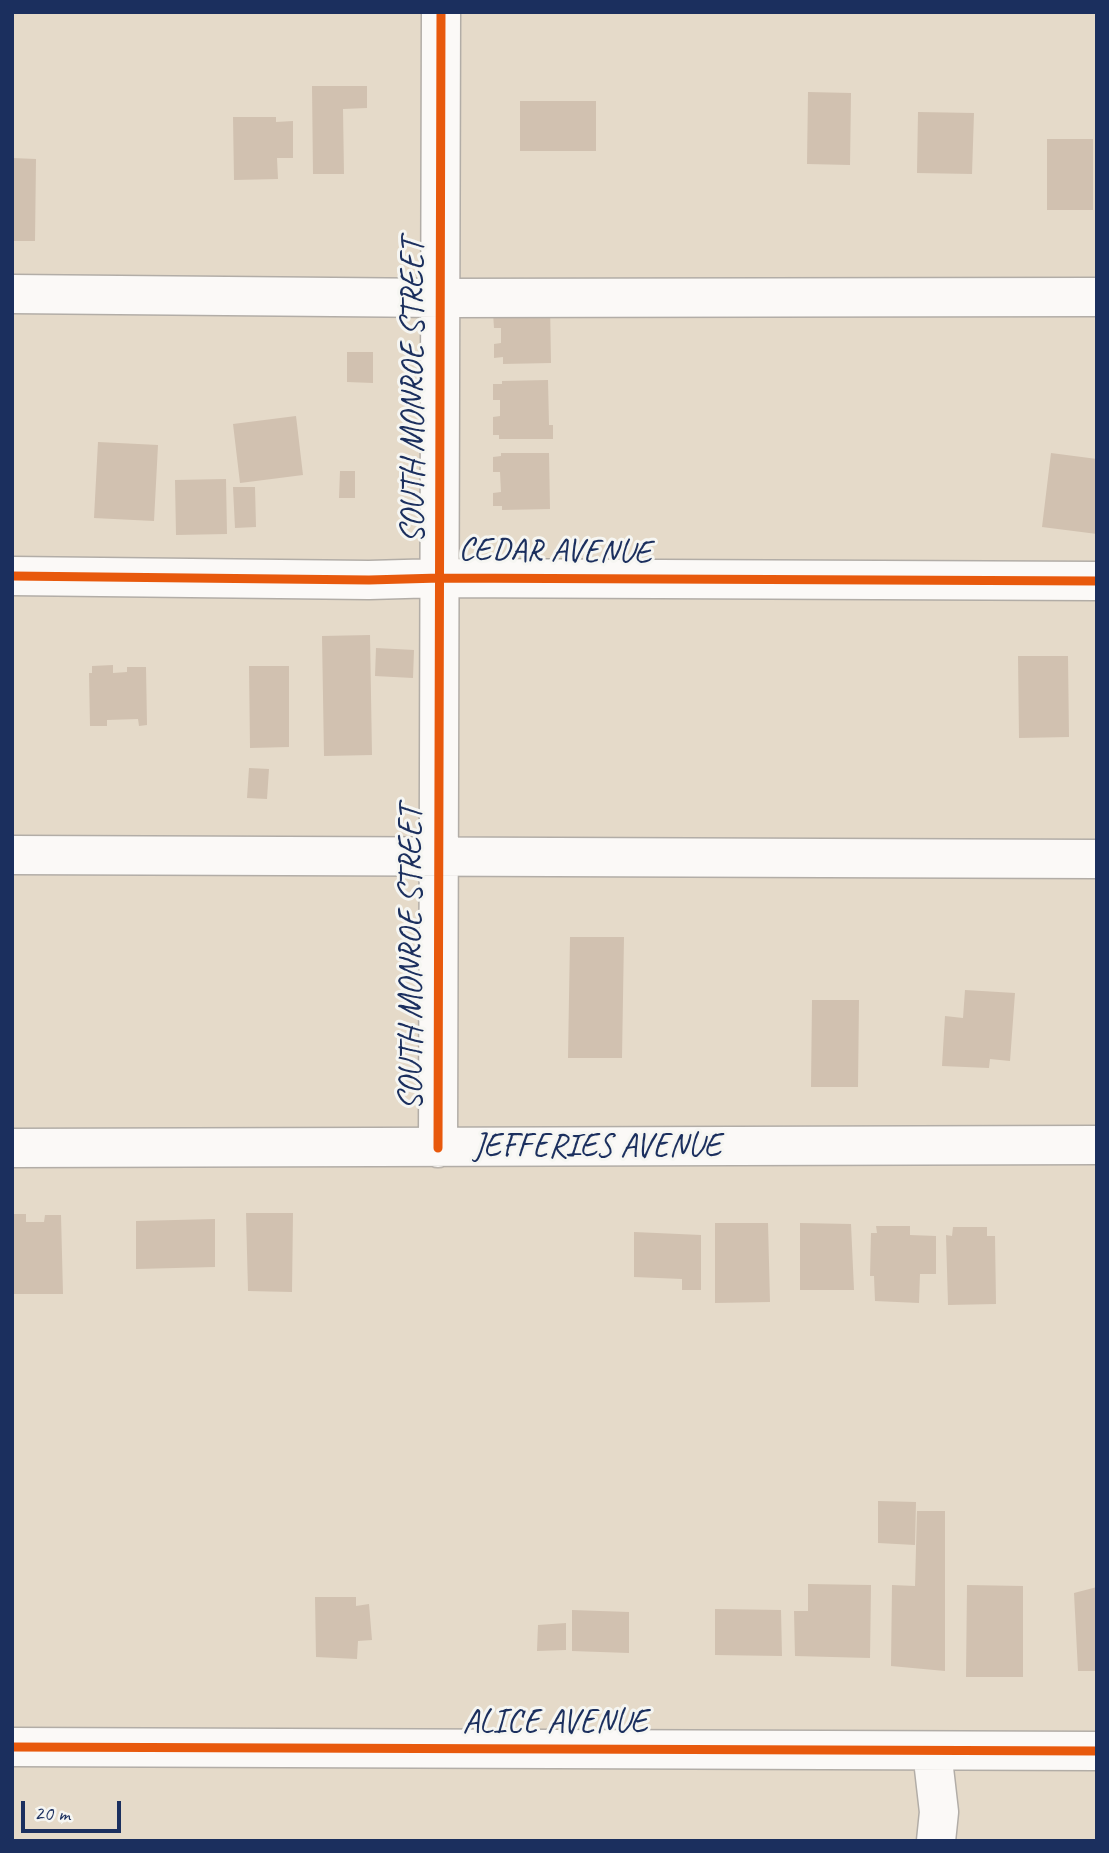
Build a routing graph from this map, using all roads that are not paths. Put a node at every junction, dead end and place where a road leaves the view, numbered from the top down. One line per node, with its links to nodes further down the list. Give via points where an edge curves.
1 (441, 12): 4 (street, SOUTH MONROE STREET)
2 (12, 294): 4 (street)
3 (1097, 296): 4 (street)
4 (440, 298): 6 (street, SOUTH MONROE STREET)
5 (12, 576): 6 (street, CEDAR AVENUE)
6 (439, 578): 7 (street, CEDAR AVENUE); 9 (street, SOUTH MONROE STREET)
7 (1097, 581)
8 (12, 855): 9 (street)
9 (439, 856): 10 (street); 13 (street, SOUTH MONROE STREET)
10 (1097, 859)
11 (1097, 1145): 13 (street, JEFFERIES AVENUE)
12 (12, 1147): 13 (street, JEFFERIES AVENUE)
13 (438, 1147)
14 (12, 1747): 15 (street, ALICE AVENUE)
15 (932, 1751): 16 (street, ALICE AVENUE); 17 (street, via 939,1812)
16 (1097, 1751)
17 (936, 1841)

